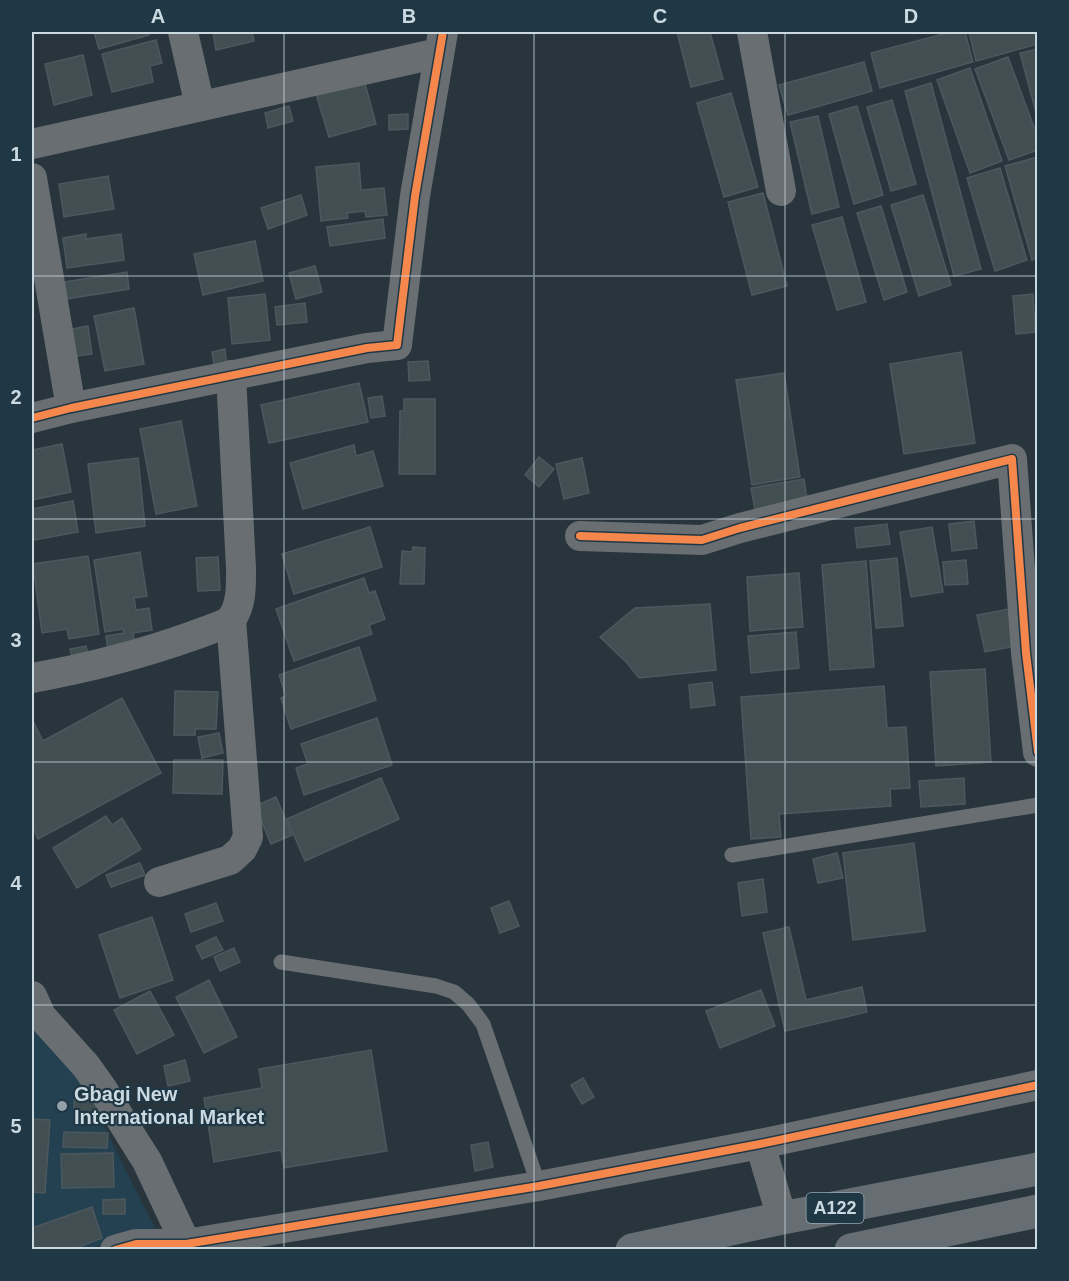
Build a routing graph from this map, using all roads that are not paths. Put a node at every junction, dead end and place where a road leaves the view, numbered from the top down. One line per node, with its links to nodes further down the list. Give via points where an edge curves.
1 (183, 32): 4 (street)
2 (752, 32): 7 (street)
3 (441, 42): 4 (street); 8 (street, via 415,196 397,345)
4 (200, 106): 5 (street)
5 (32, 144)
6 (32, 178): 9 (street)
7 (781, 191)
8 (231, 375): 9 (street); 12 (street, via 241,568 237,608)
9 (71, 408): 10 (street)
10 (32, 418)
11 (580, 536): 14 (street, via 702,540 1012,459 1026,653)
12 (231, 620): 13 (street, via 156,649); 17 (street, via 248,837 230,860)
13 (32, 678)
14 (1037, 738)
15 (1038, 805): 16 (lane)
16 (732, 855)
17 (159, 882)
18 (281, 962): 23 (lane, via 436,986 454,992 468,1004 483,1024)
19 (32, 996): 27 (street, via 41,1016 103,1090 147,1161)
20 (1038, 1085): 21 (street)
21 (760, 1144): 23 (street); 25 (street)
22 (1038, 1169): 25 (highway, A122)
23 (539, 1186): 27 (street)
24 (1038, 1211): 26 (highway, A122)
25 (782, 1218): 29 (highway, A122)
26 (928, 1242): 30 (highway, A122)
27 (186, 1244): 28 (street, via 136,1244)
28 (115, 1250)
29 (632, 1250)
30 (851, 1250)

